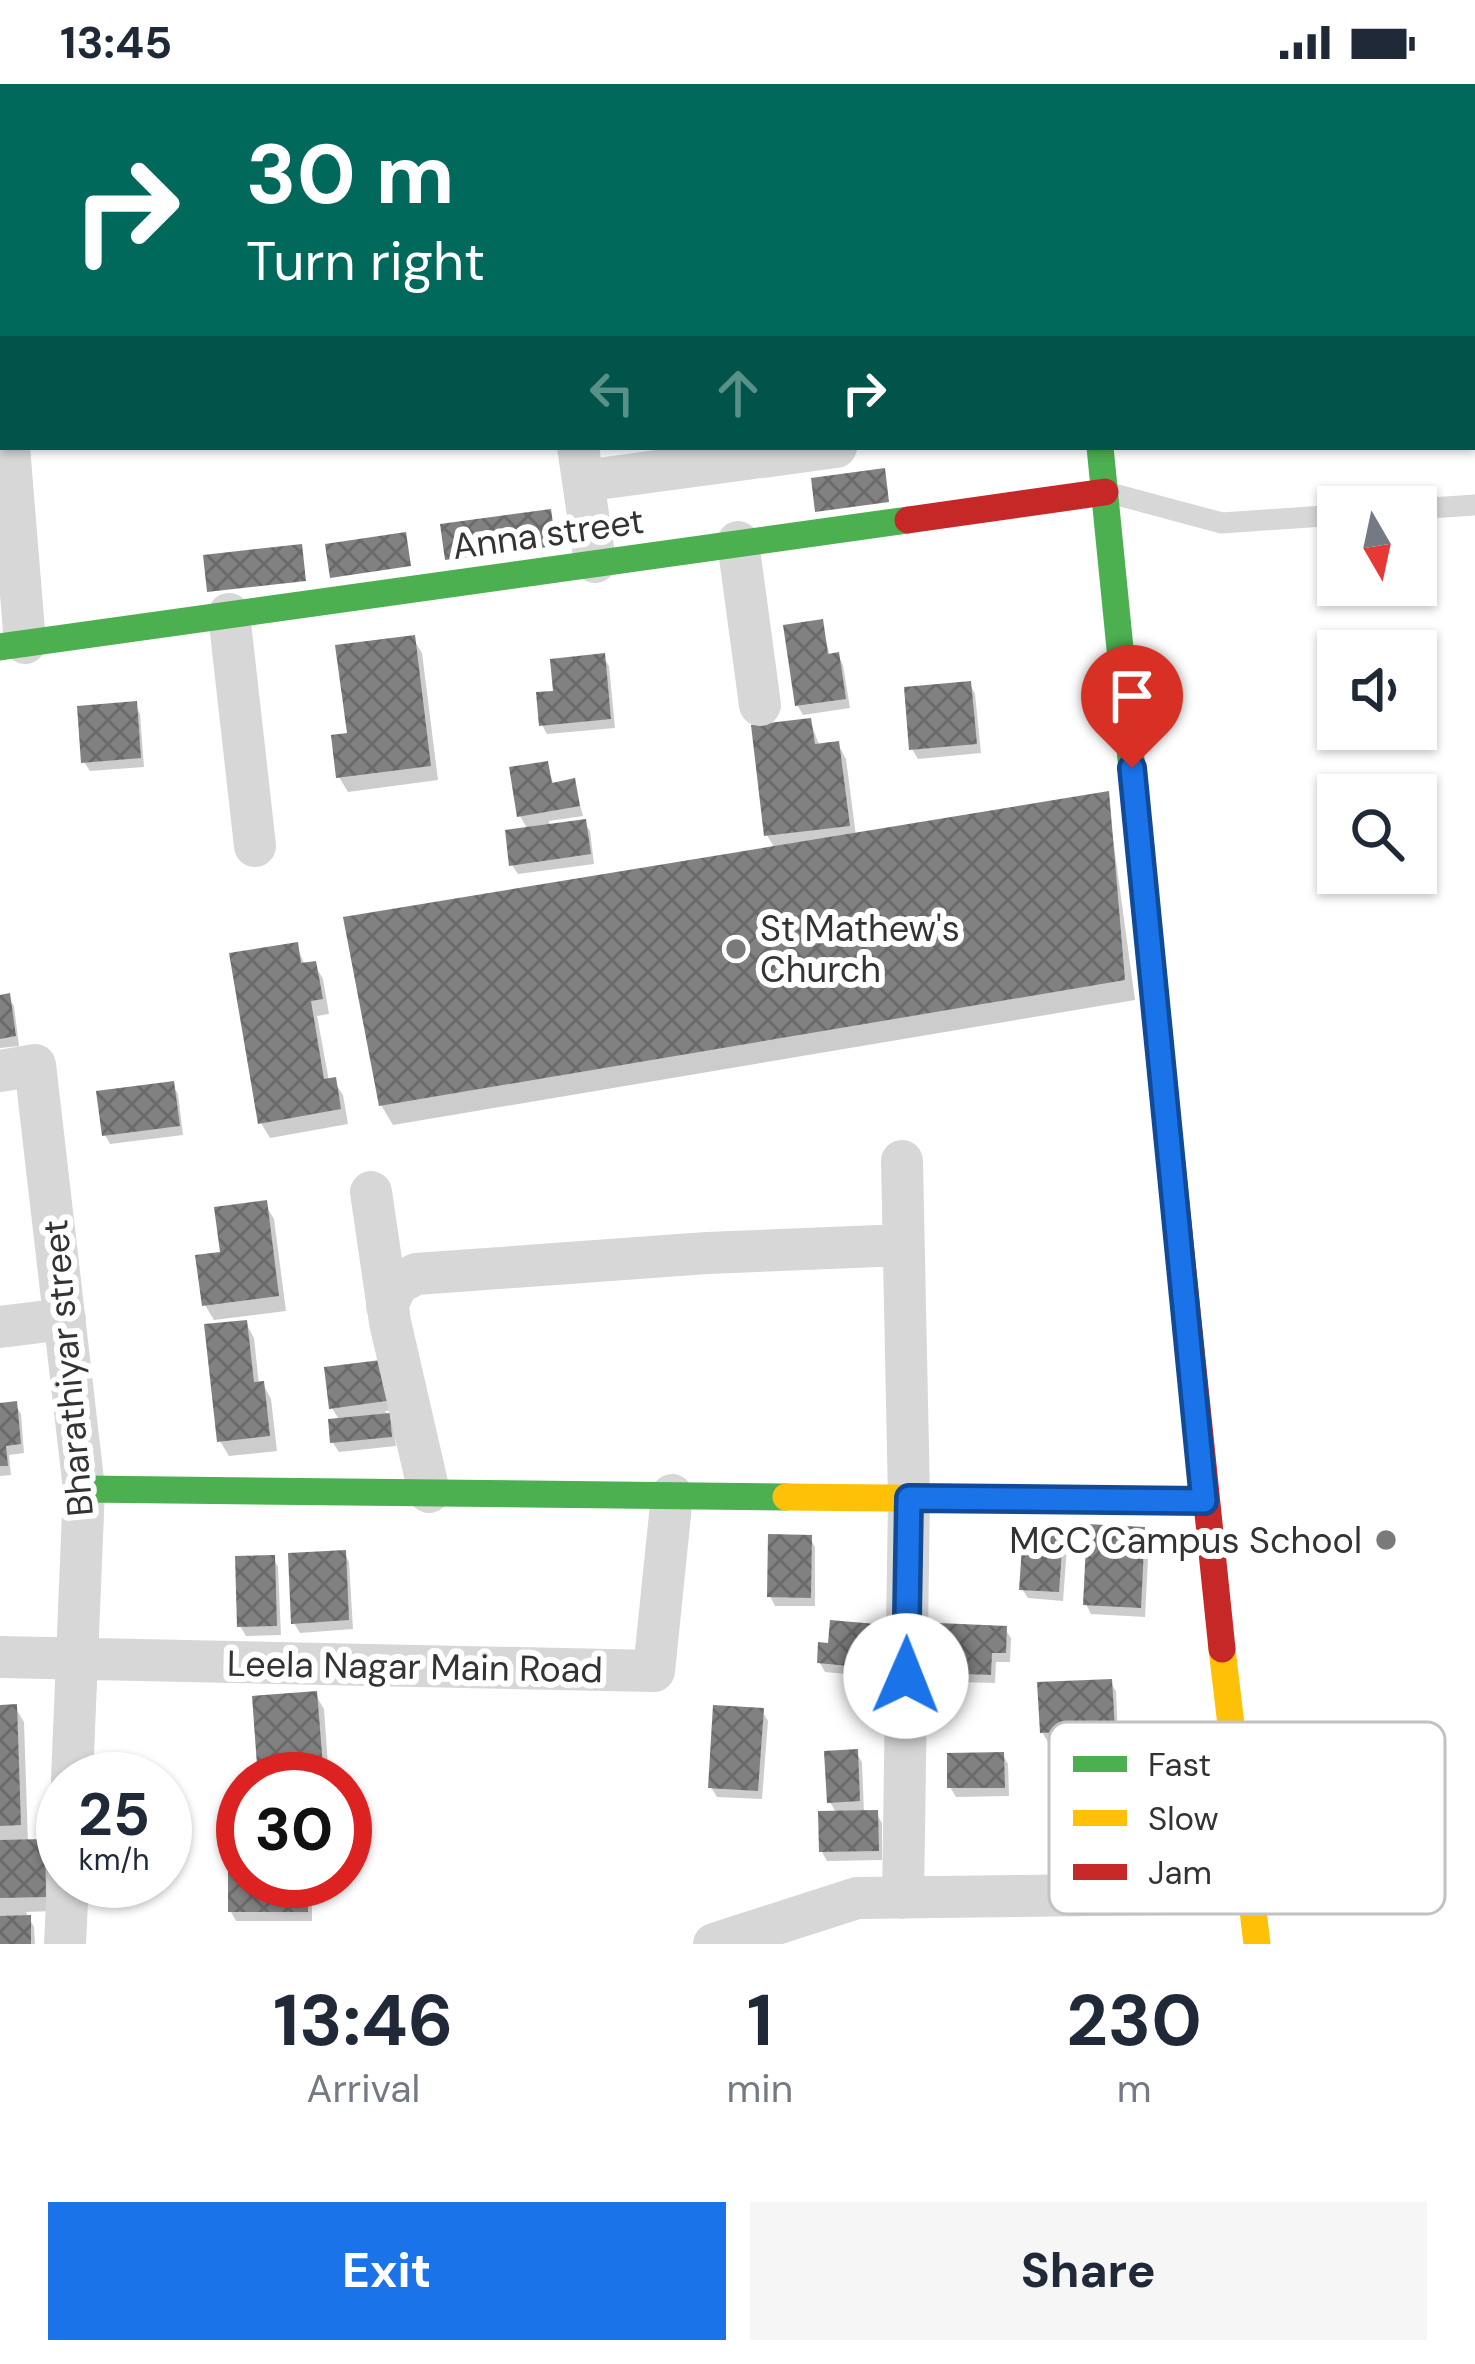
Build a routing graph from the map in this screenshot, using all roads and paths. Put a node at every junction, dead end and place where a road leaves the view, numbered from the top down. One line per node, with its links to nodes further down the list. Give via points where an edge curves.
1 (13, 84): 2 (street)
2 (25, 84)
3 (9, 450): 14 (street)
4 (791, 450): 6 (street)
5 (1100, 450): 7 (street)
6 (580, 464): 12 (street)
7 (1106, 492): 10 (lane, via 1222,523); 11 (street, Anna street); 28 (street)
8 (1475, 505): 9 (lane)
9 (1437, 508)
10 (1317, 516)
11 (738, 542): 12 (street, Anna street); 15 (street)
12 (595, 562): 13 (street, Anna street)
13 (229, 614): 14 (street, Anna street); 16 (street)
14 (13, 645)
15 (760, 706)
16 (255, 846)
17 (0, 1071): 22 (street, Bharathiyar street, via 35,1065)
18 (902, 1161): 20 (street)
19 (370, 1192): 21 (street)
20 (903, 1245): 21 (street, via 416,1274 397,1284); 27 (street)
21 (387, 1306): 25 (street)
22 (65, 1319): 23 (street); 24 (street, Bharathiyar street)
23 (0, 1327)
24 (84, 1489): 25 (street); 30 (street, Bharathiyar street)
25 (430, 1492): 26 (street)
26 (672, 1495): 27 (street); 30 (street, Leela Nagar Main Road, via 654,1671)
27 (909, 1498): 28 (street); 34 (street)
28 (1204, 1501): 31 (street)
29 (0, 1657): 30 (street, Leela Nagar Main Road)
30 (77, 1658): 32 (street, Bharathiyar street)
31 (1230, 1722)
32 (73, 1752)
33 (1049, 1896): 34 (street)
34 (903, 1898): 38 (street, via 857,1898)
35 (67, 1908): 37 (street)
36 (1253, 1914): 39 (street)
37 (65, 1944)
38 (714, 1944)
39 (1256, 1944)

